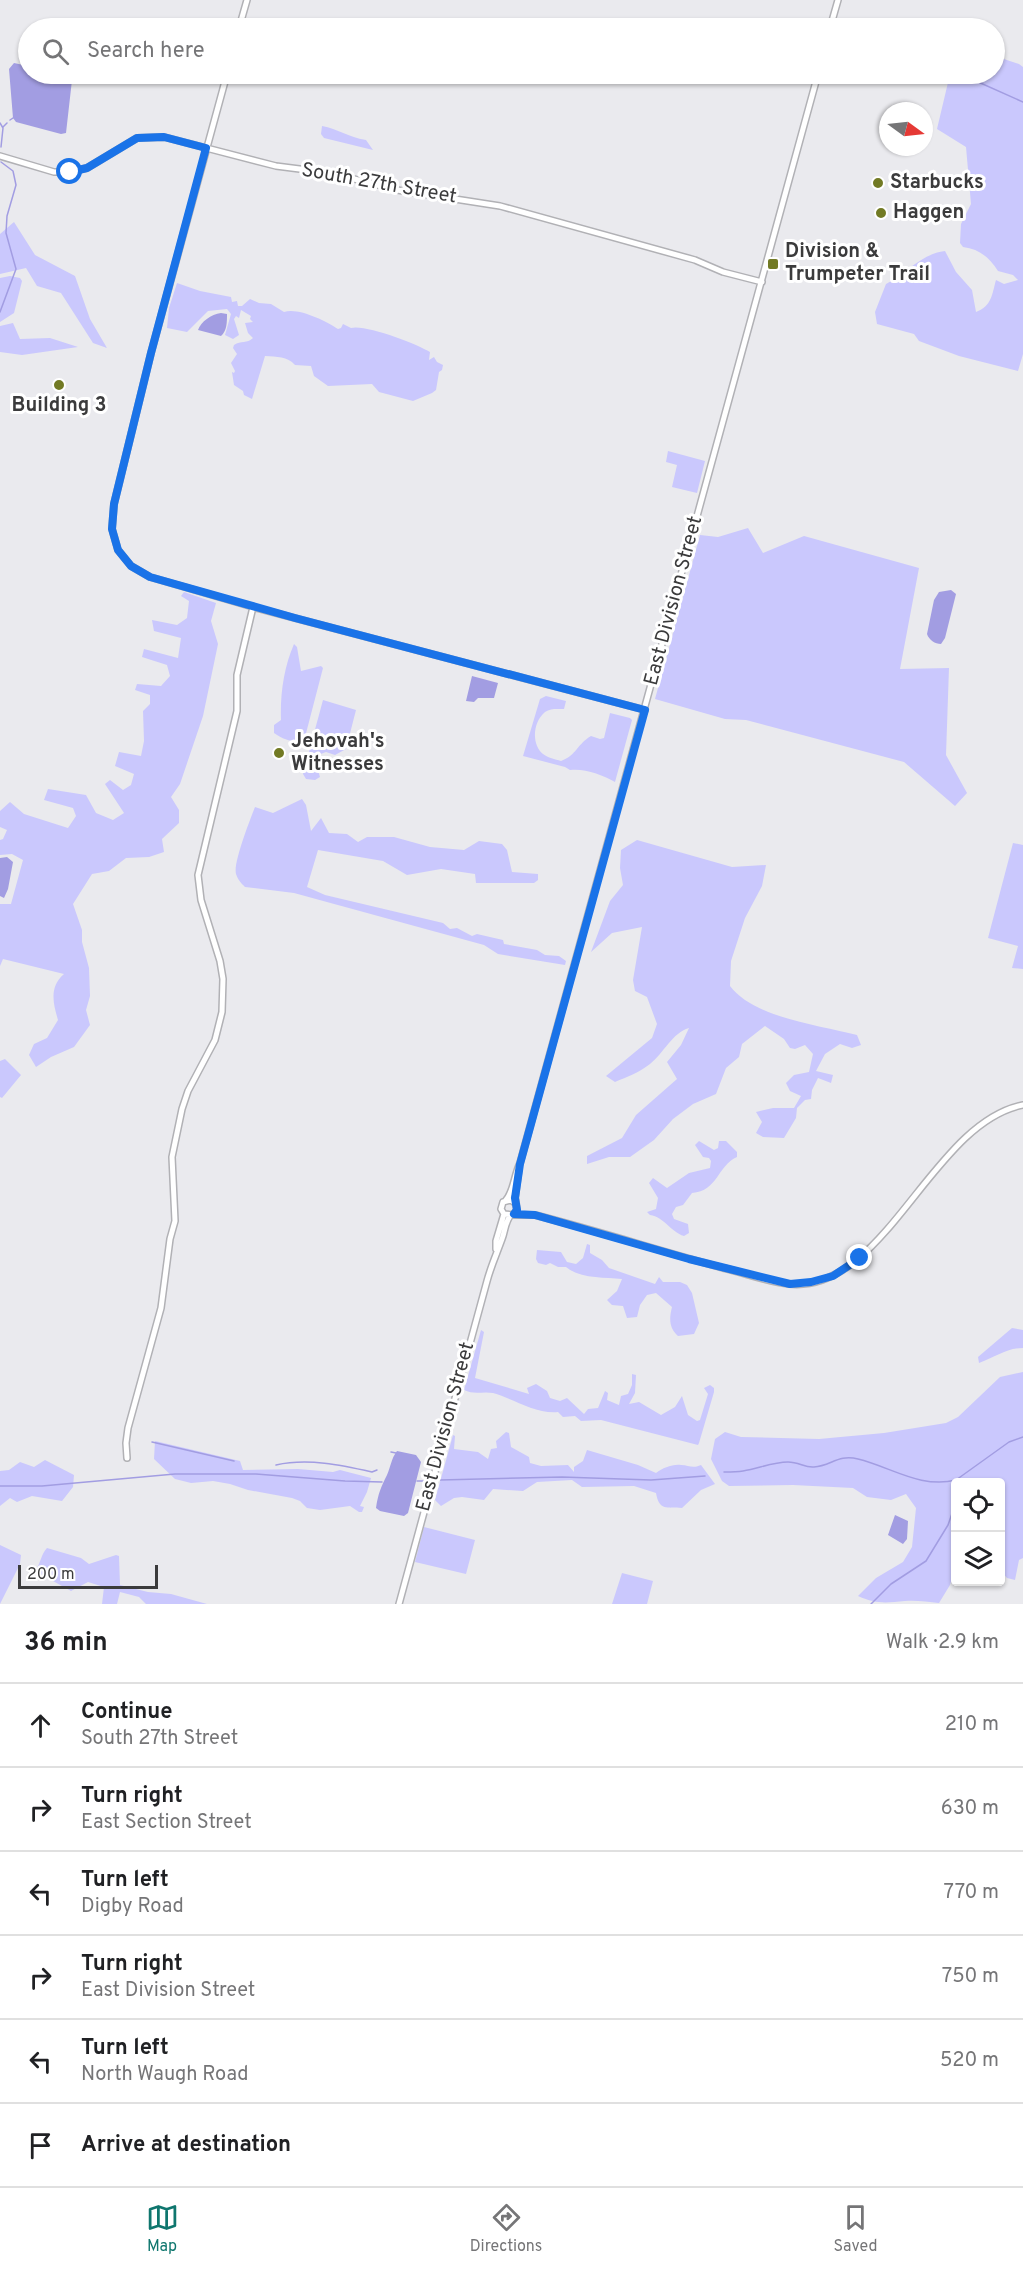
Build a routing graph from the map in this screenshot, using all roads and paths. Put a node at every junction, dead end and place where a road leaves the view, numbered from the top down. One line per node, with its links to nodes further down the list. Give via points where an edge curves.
1 (247, 0): 3 (street)
2 (838, 0): 4 (street)
3 (242, 18)
4 (833, 18)
5 (224, 84): 7 (street)
6 (815, 84): 9 (street, East Division Street)
7 (206, 148): 8 (street, South 27th Street, via 164,137 137,138 87,168 70,172 54,172); 9 (street, South 27th Street, via 397,190 500,206); 10 (street, via 151,353 114,504 112,529 118,550 131,566 150,577)
8 (0, 156)
9 (762, 282): 11 (street, East Division Street)
10 (253, 607): 11 (street); 17 (street, via 237,675 237,711 198,875 201,900 222,970 222,1012 215,1040 188,1091 175,1139 175,1221 158,1323 129,1428)
11 (645, 710): 13 (street, East Division Street)
12 (1023, 1105): 16 (street, via 988,1118 976,1129 860,1258 833,1276 811,1282 790,1284 760,1277 533,1213)
13 (520, 1164): 14 (street, East Division Street); 15 (street, East Division Street)
14 (506, 1200): 15 (street); 16 (street, via 501,1205)
15 (516, 1204): 16 (street, via 517,1210)
16 (509, 1215): 18 (street, East Division Street)
17 (127, 1458)
18 (399, 1604)

